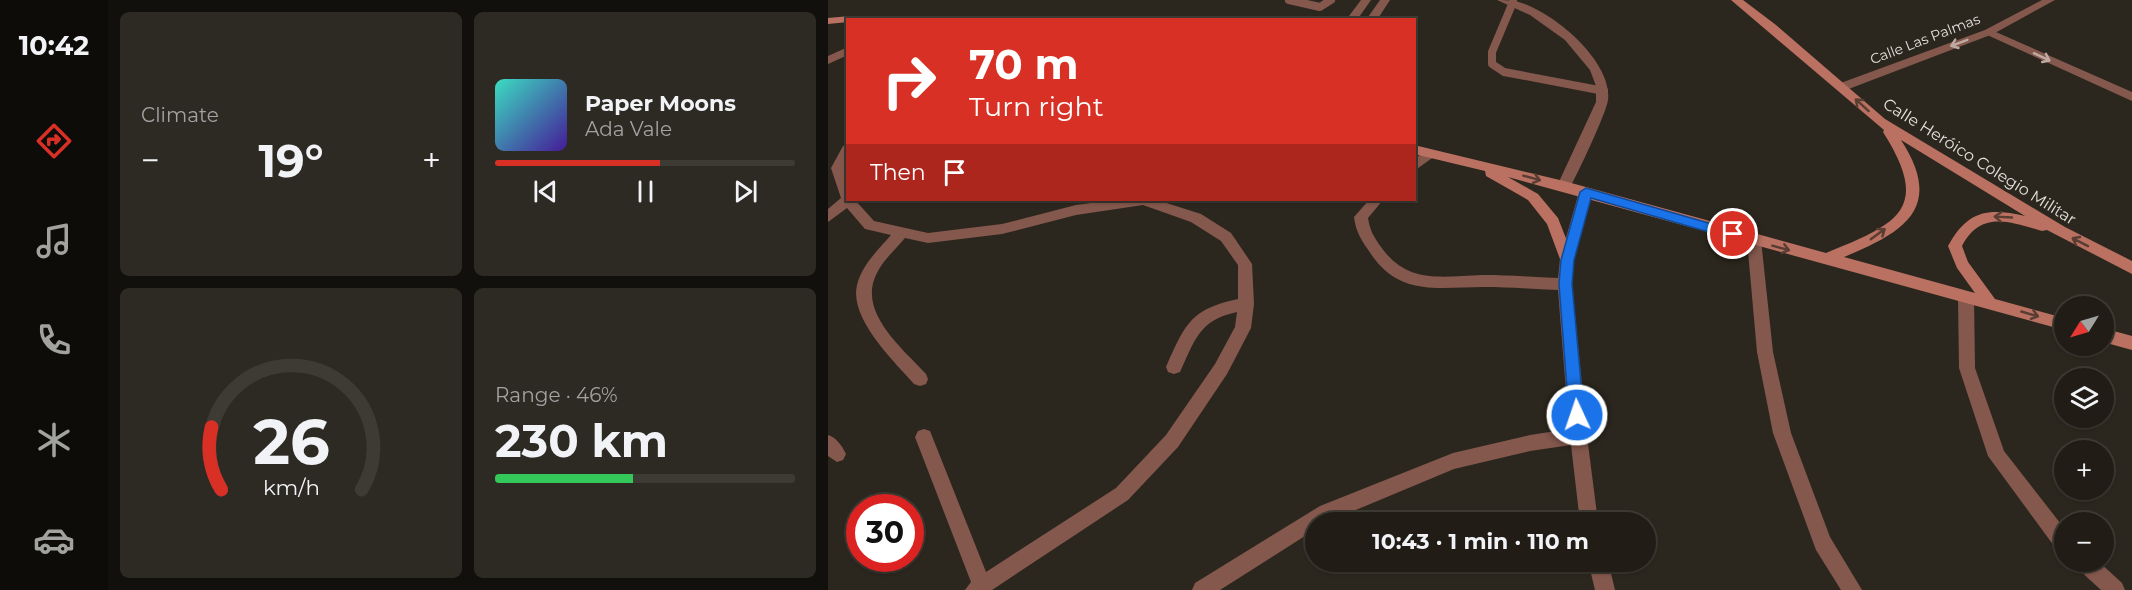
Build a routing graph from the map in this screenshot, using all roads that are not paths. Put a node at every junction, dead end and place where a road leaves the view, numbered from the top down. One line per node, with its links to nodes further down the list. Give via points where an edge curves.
1 (1289, 0): 2 (lane, via 1320,7)
2 (1330, 0)
3 (1366, 0): 8 (street)
4 (1385, 0): 9 (street)
5 (1736, 0): 16 (main road, Calle Heróico Colegio Militar)
6 (2050, 0): 12 (street, Calle Las Palmas)
7 (1510, 1): 17 (street, via 1540,15 1571,39 1594,69); 17 (lane, via 1492,52 1492,64 1504,72)
8 (1352, 18)
9 (1372, 18)
10 (846, 19): 11 (main road)
11 (828, 21)
12 (1989, 32): 16 (street, Calle Las Palmas, one-way to 16); 18 (street, one-way to 18)
13 (846, 51): 14 (street)
14 (828, 60): 15 (street)
15 (846, 64)
16 (1842, 87): 19 (main road, Calle Heróico Colegio Militar, one-way to 16)
17 (1604, 91): 25 (street)
18 (2132, 97)
19 (1881, 122): 34 (main road, Calle Heróico Colegio Militar); 37 (main road, one-way to 19, via 1869,240 1908,210 1914,192 1909,166 1898,143)
20 (1416, 150): 22 (main road)
21 (846, 153): 27 (street, via 838,168)
22 (1430, 153): 23 (main road); 24 (street)
23 (1476, 163): 25 (main road, one-way to 25); 38 (main road, via 1533,197 1553,222)
24 (1416, 165)
25 (1564, 186): 26 (main road)
26 (1586, 192): 36 (main road); 38 (street)
27 (846, 193)
28 (846, 201): 33 (street)
29 (850, 201): 35 (street, via 870,225)
30 (1136, 201): 35 (street, via 1076,210 1002,229 928,238)
31 (1146, 201): 43 (street, via 1196,218 1226,237 1245,264)
32 (1376, 201): 40 (street, via 1361,217 1363,232 1386,265 1412,280)
33 (828, 217)
34 (2060, 231): 39 (main road, Calle Heróico Colegio Militar, one-way to 34); 42 (main road, one-way to 42, via 2007,216 1979,218 1962,230 1955,246 1962,264)
35 (901, 233): 48 (street, via 867,275 863,302 875,326)
36 (1754, 240): 37 (main road, one-way to 37); 58 (street, via 1765,352 1782,432 1823,543)
37 (1825, 259): 41 (main road)
38 (1567, 260): 40 (street)
39 (2132, 268)
40 (1565, 284): 49 (street)
41 (1966, 298): 42 (main road); 52 (street, via 1967,368 1997,456)
42 (1990, 303): 44 (main road, one-way to 44)
43 (1246, 304): 47 (street, via 1217,309 1201,319 1191,330); 55 (street, via 1242,328 1221,369 1172,441 1122,494)
44 (2054, 321)
45 (2114, 338): 46 (main road)
46 (2132, 343)
47 (1174, 367)
48 (920, 379)
49 (1578, 436): 51 (street); 56 (street, via 1530,442 1453,462 1326,512)
50 (924, 437): 55 (street)
51 (1588, 512)
52 (2054, 530)
53 (1601, 572): 57 (street)
54 (2096, 572): 59 (street)
55 (979, 588)
56 (1202, 590)
57 (1605, 590)
58 (1852, 590)
59 (2115, 590)

